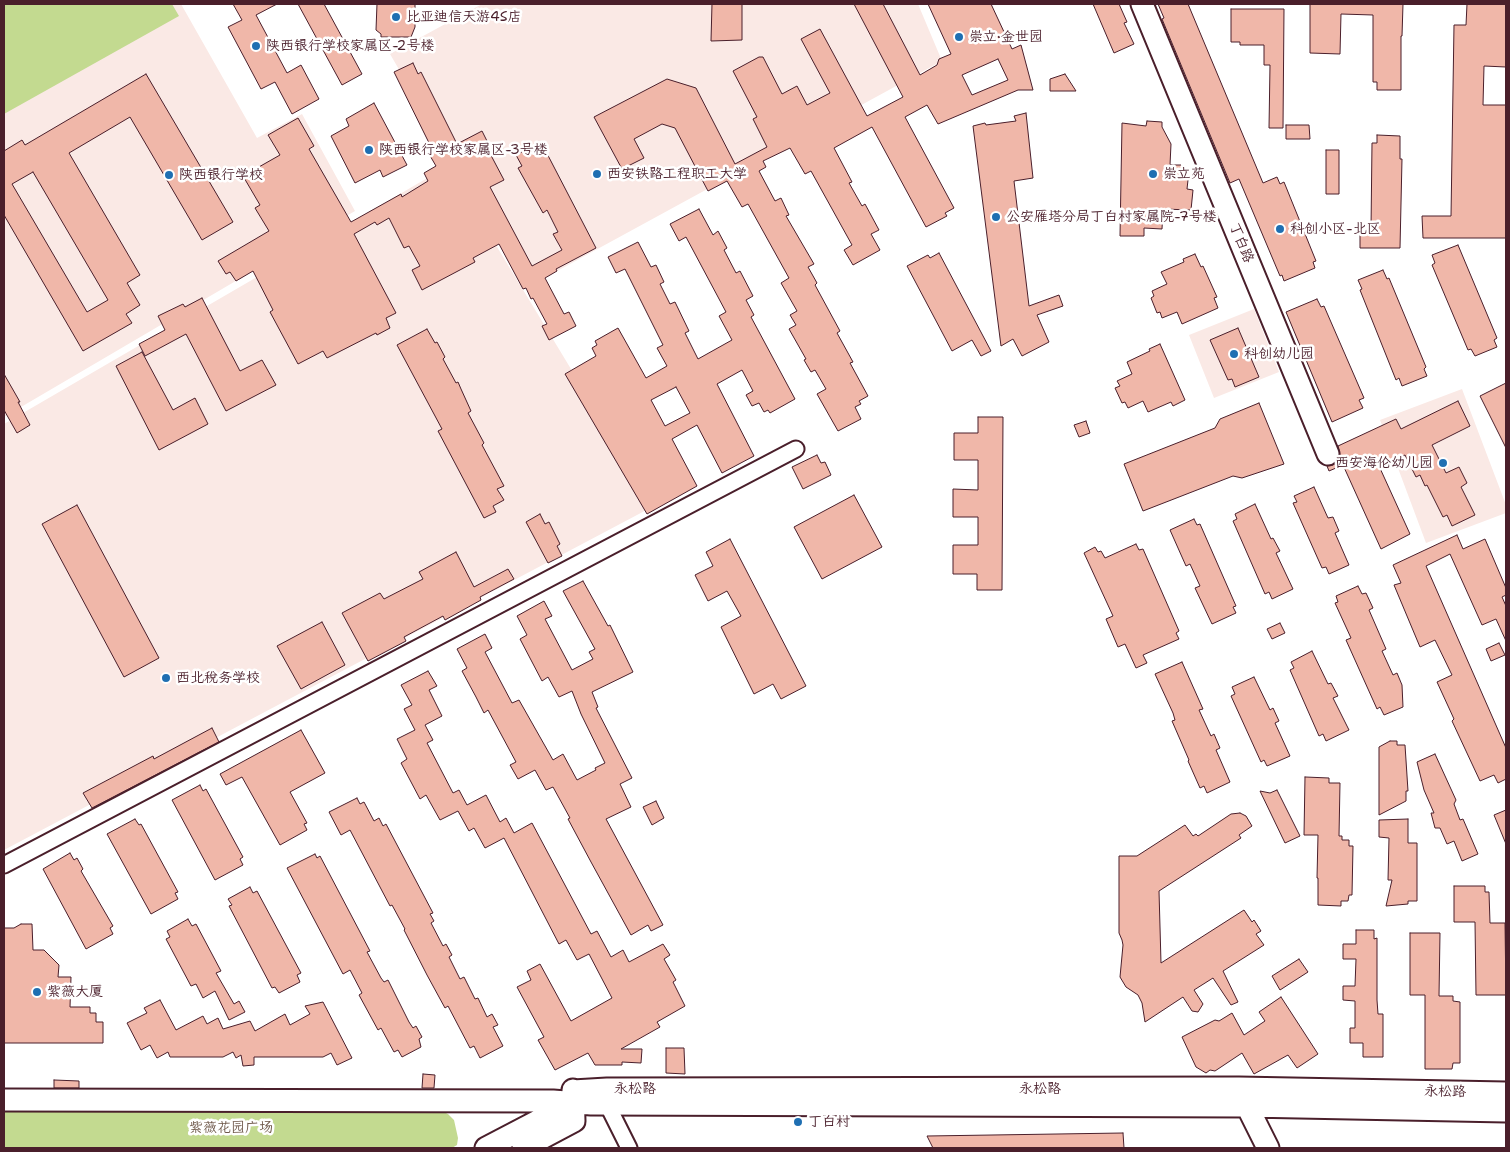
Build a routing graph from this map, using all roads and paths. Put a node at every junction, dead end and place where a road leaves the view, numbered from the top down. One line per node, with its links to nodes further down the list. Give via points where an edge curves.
1 (1142, 4): 3 (street, 丁白路)
2 (796, 449): 4 (street)
3 (1328, 454)
4 (4, 865)
5 (1506, 1093): 8 (street, 永松路)
6 (574, 1097): 7 (street, 永松路); 10 (street, 永松路); 13 (street, via 574,1121)
7 (607, 1097): 8 (street, 永松路); 14 (street)
8 (1243, 1097): 11 (street, 永松路); 15 (street)
9 (4, 1100): 10 (street, 永松路)
10 (553, 1101): 12 (street, via 553,1113)
11 (1506, 1111)
12 (486, 1148)
13 (523, 1148)
14 (629, 1148)
15 (1268, 1148)

